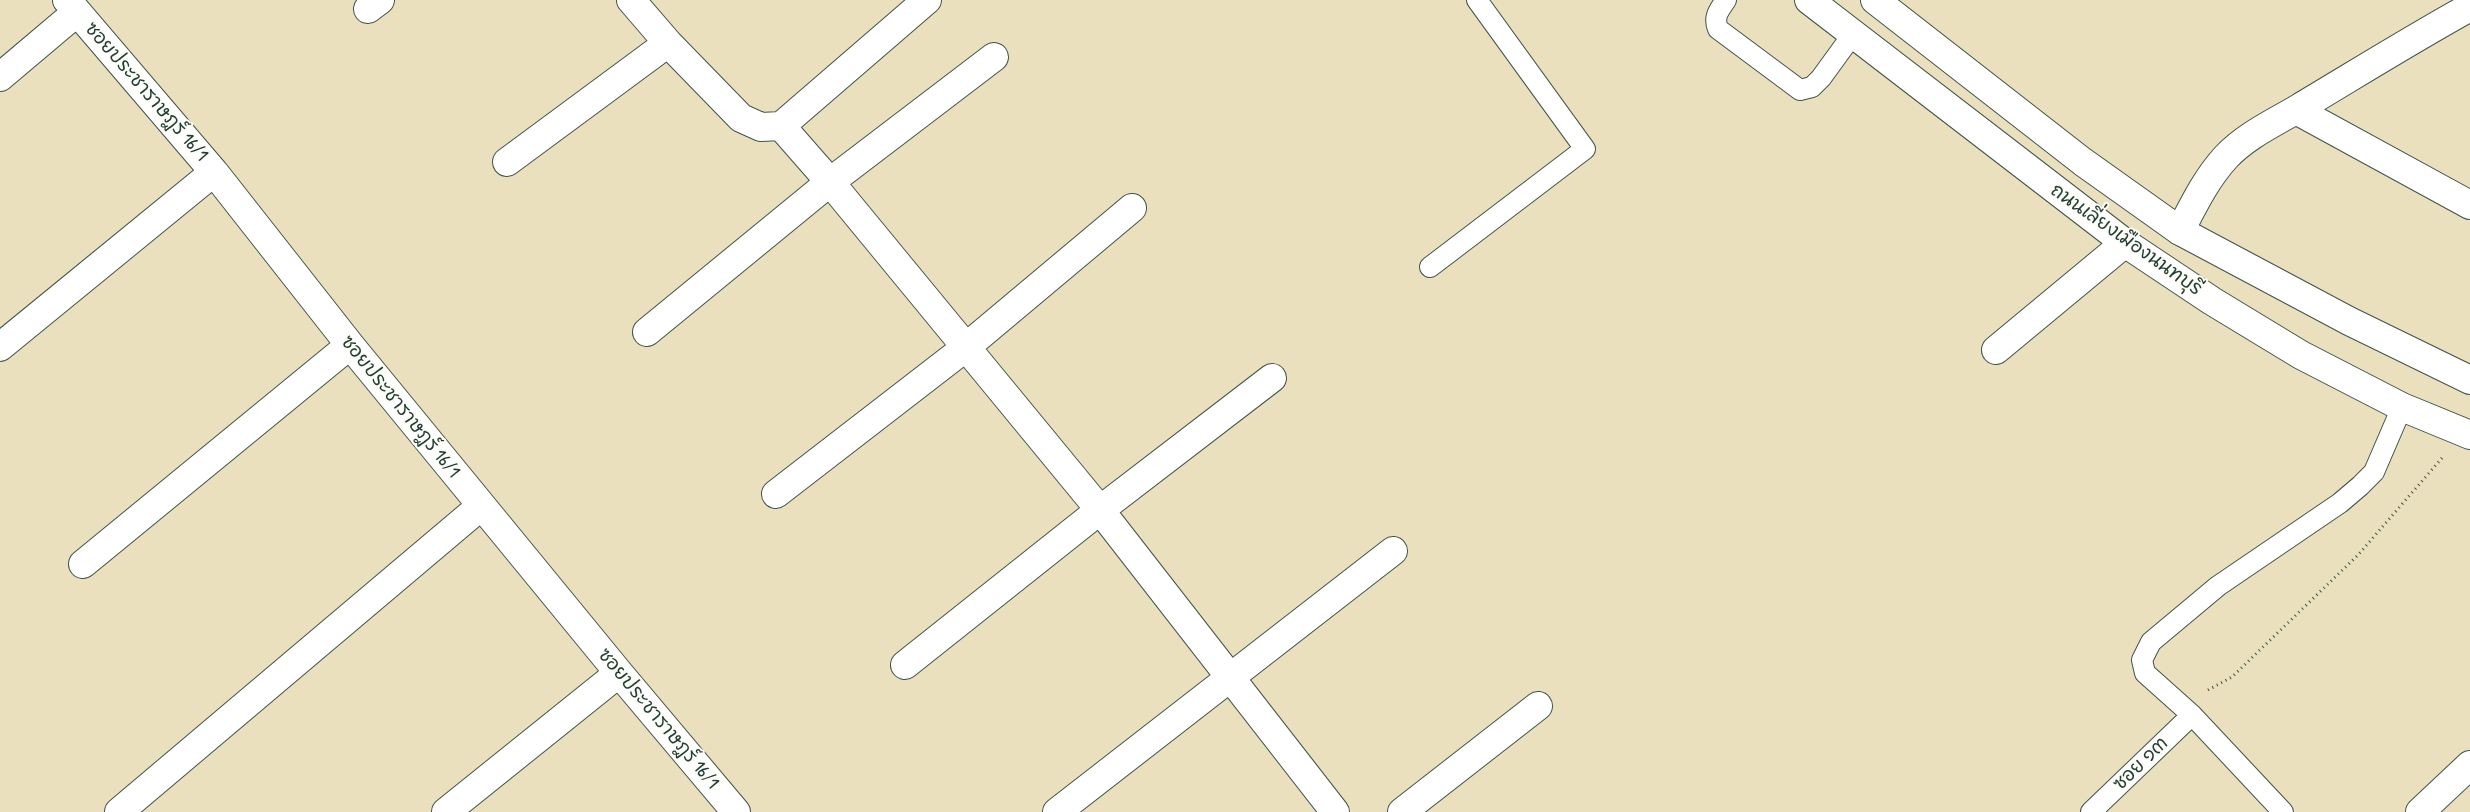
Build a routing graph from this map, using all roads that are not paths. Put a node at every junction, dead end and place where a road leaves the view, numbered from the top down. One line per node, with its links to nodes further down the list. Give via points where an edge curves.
1 (631, 0): 10 (street)
2 (926, 0): 14 (street)
3 (1477, 0): 22 (lane, via 1584,149)
4 (1726, 0): 9 (lane, via 1716,16 1718,29 1800,90 1812,87 1821,78)
5 (1809, 0): 9 (street, ถนนเลี่ยงเมืองนนทบุรี)
6 (1875, 0): 20 (street, ถนนเลี่ยงเมืองนนทบุรี, via 2083,162)
7 (72, 6): 12 (street); 16 (street, ซอยประชาราษฎร์ 16/1)
8 (2470, 7): 13 (street)
9 (1853, 34): 21 (street, ถนนเลี่ยงเมืองนนทบุรี)
10 (668, 43): 14 (street, via 741,118 761,127); 15 (street)
11 (994, 57): 17 (street)
12 (0, 77)
13 (2296, 110): 18 (street); 20 (street, via 2265,126 2228,156 2204,184)
14 (781, 126): 17 (street)
15 (507, 162)
16 (214, 172): 24 (street, ซอยประชาราษฎร์ 16/1); 25 (street)
17 (830, 182): 23 (street); 26 (street)
18 (2470, 205)
19 (1132, 208): 26 (street)
20 (2180, 231): 29 (street, ถนนเลี่ยงเมืองนนทบุรี, via 2348,321)
21 (2125, 243): 27 (street); 30 (street, ถนนเลี่ยงเมืองนนทบุรี, via 2212,302 2301,355)
22 (1430, 267)
23 (647, 332)
24 (350, 345): 33 (street, ซอยประชาราษฎร์ 16/1); 36 (street)
25 (0, 347)
26 (965, 348): 32 (street); 34 (street)
27 (1996, 350)
28 (1272, 378): 34 (street)
29 (2470, 380)
30 (2402, 407): 31 (street, ถนนเลี่ยงเมืองนนทบุรี); 41 (lane, via 2374,472 2360,486 2218,586 2151,642 2142,660 2145,673)
31 (2467, 434)
32 (776, 494)
33 (481, 506): 38 (street, ซอยประชาราษฎร์ 16/1); 43 (street)
34 (1100, 510): 37 (street); 39 (street)
35 (1393, 551): 39 (street)
36 (83, 564)
37 (905, 665)
38 (618, 673): 44 (street); 45 (street, ซอยประชาราษฎร์ 16/1)
39 (1230, 680): 46 (street); 47 (street)
40 (1538, 706): 48 (street)
41 (2192, 715): 49 (lane, ซอย ๑๓); 50 (lane)
42 (2470, 765): 51 (street)
43 (120, 812)
44 (446, 812)
45 (736, 812)
46 (1057, 812)
47 (1335, 812)
48 (1402, 812)
49 (2091, 812)
50 (2283, 812)
51 (2420, 812)

